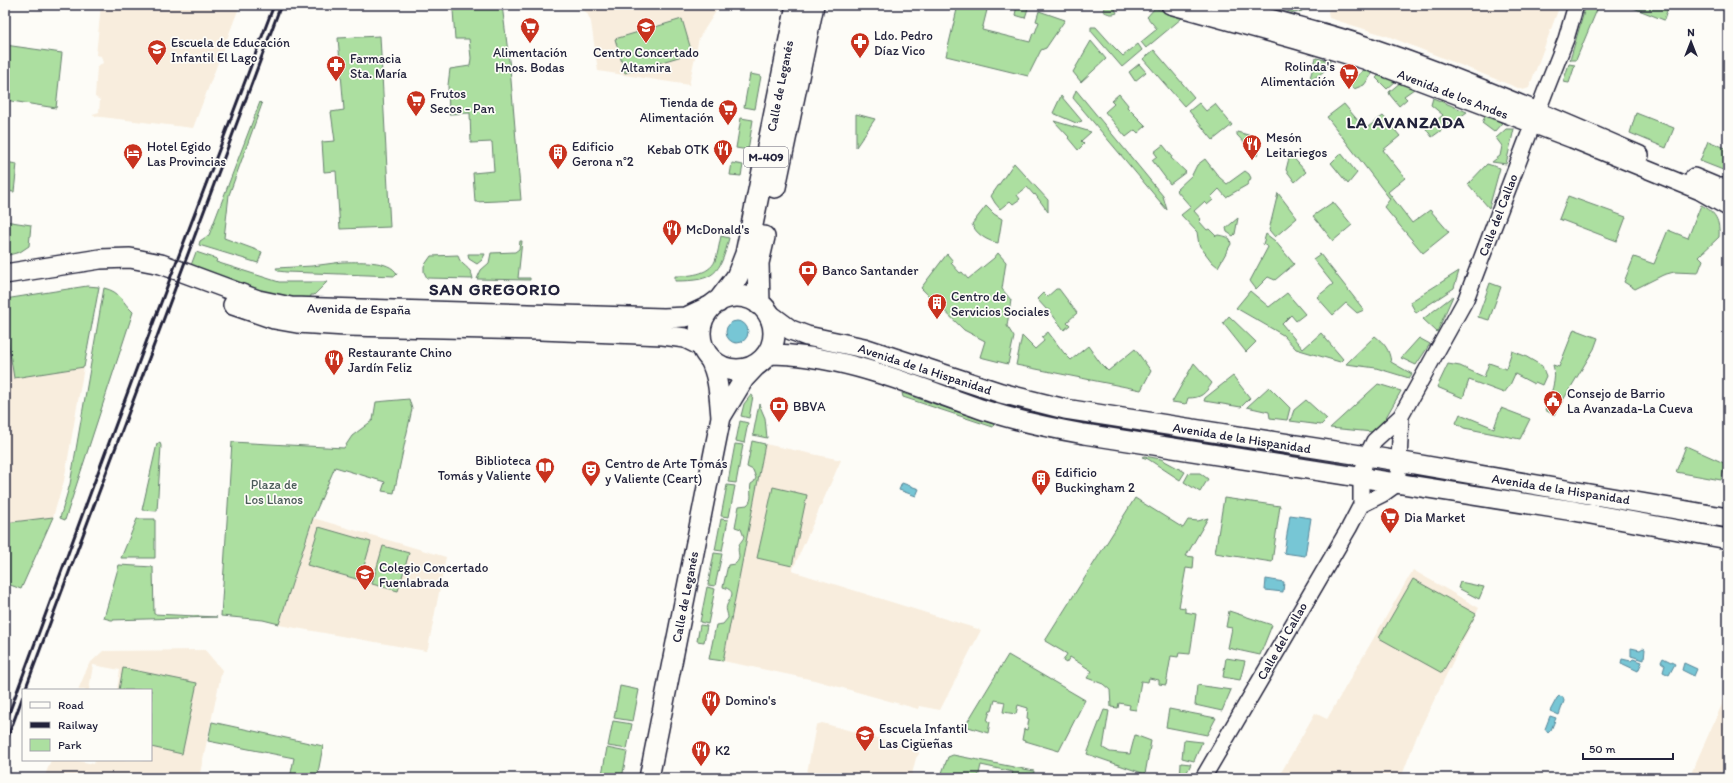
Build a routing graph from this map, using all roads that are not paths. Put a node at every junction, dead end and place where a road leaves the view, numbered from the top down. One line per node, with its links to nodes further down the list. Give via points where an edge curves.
1 (797, 5): 11 (highway, Calle de Leganés / M-409, via 746,254 737,277)
2 (813, 5): 12 (highway, Calle de Leganés / M-409, via 758,263)
3 (1170, 5): 6 (main road, Avenida de los Andes, via 1364,60)
4 (1219, 5): 6 (main road, Avenida de los Andes, via 1369,47)
5 (1576, 5): 6 (street, Calle del Callao, via 1566,39)
6 (1535, 117): 7 (main road, Avenida de los Andes, via 1718,187); 8 (main road, Avenida de los Andes, via 1700,191); 15 (street, Calle del Callao, via 1466,299)
7 (1728, 187)
8 (1728, 207)
9 (5, 274): 11 (main road, Avenida de España, via 100,259 130,258 161,264 258,300 291,308 664,318 686,317)
10 (5, 286): 13 (main road, Avenida de España, via 100,270 135,270 254,313 297,323 664,335 685,338)
11 (718, 302): 12 (highway, via 739,297 753,300); 13 (highway, M-409, via 710,308 701,327 700,337)
12 (763, 308): 14 (highway, M-409, via 773,326 773,341); 17 (main road, Avenida de la Hispanidad, via 791,330 807,336 864,348 1001,393 1065,409)
13 (706, 352): 14 (highway, via 724,368 733,370 751,368); 16 (main road, Calle de Leganés, via 715,369)
14 (763, 358): 16 (main road, Calle de Leganés, via 744,379); 19 (main road, Avenida de la Hispanidad, via 788,354 857,367 989,412 1038,425)
15 (1401, 416): 17 (street, Calle del Callao, via 1374,441); 18 (street, Calle del Callao)
16 (721, 417): 25 (main road, Calle de Leganés)
17 (1366, 457): 18 (main road, Avenida de la Hispanidad); 20 (street, Calle del Callao)
18 (1399, 462): 21 (street, Calle del Callao); 23 (main road, Avenida de la Hispanidad)
19 (1330, 473): 20 (main road, Avenida de la Hispanidad); 22 (street, via 1356,492)
20 (1361, 479): 21 (main road, Avenida de la Hispanidad); 22 (street, Calle del Callao)
21 (1397, 484): 22 (street); 24 (main road, Avenida de la Hispanidad, via 1651,524)
22 (1361, 505): 26 (street, Calle del Callao)
23 (1728, 518)
24 (1728, 539)
25 (649, 778)
26 (1203, 778)

